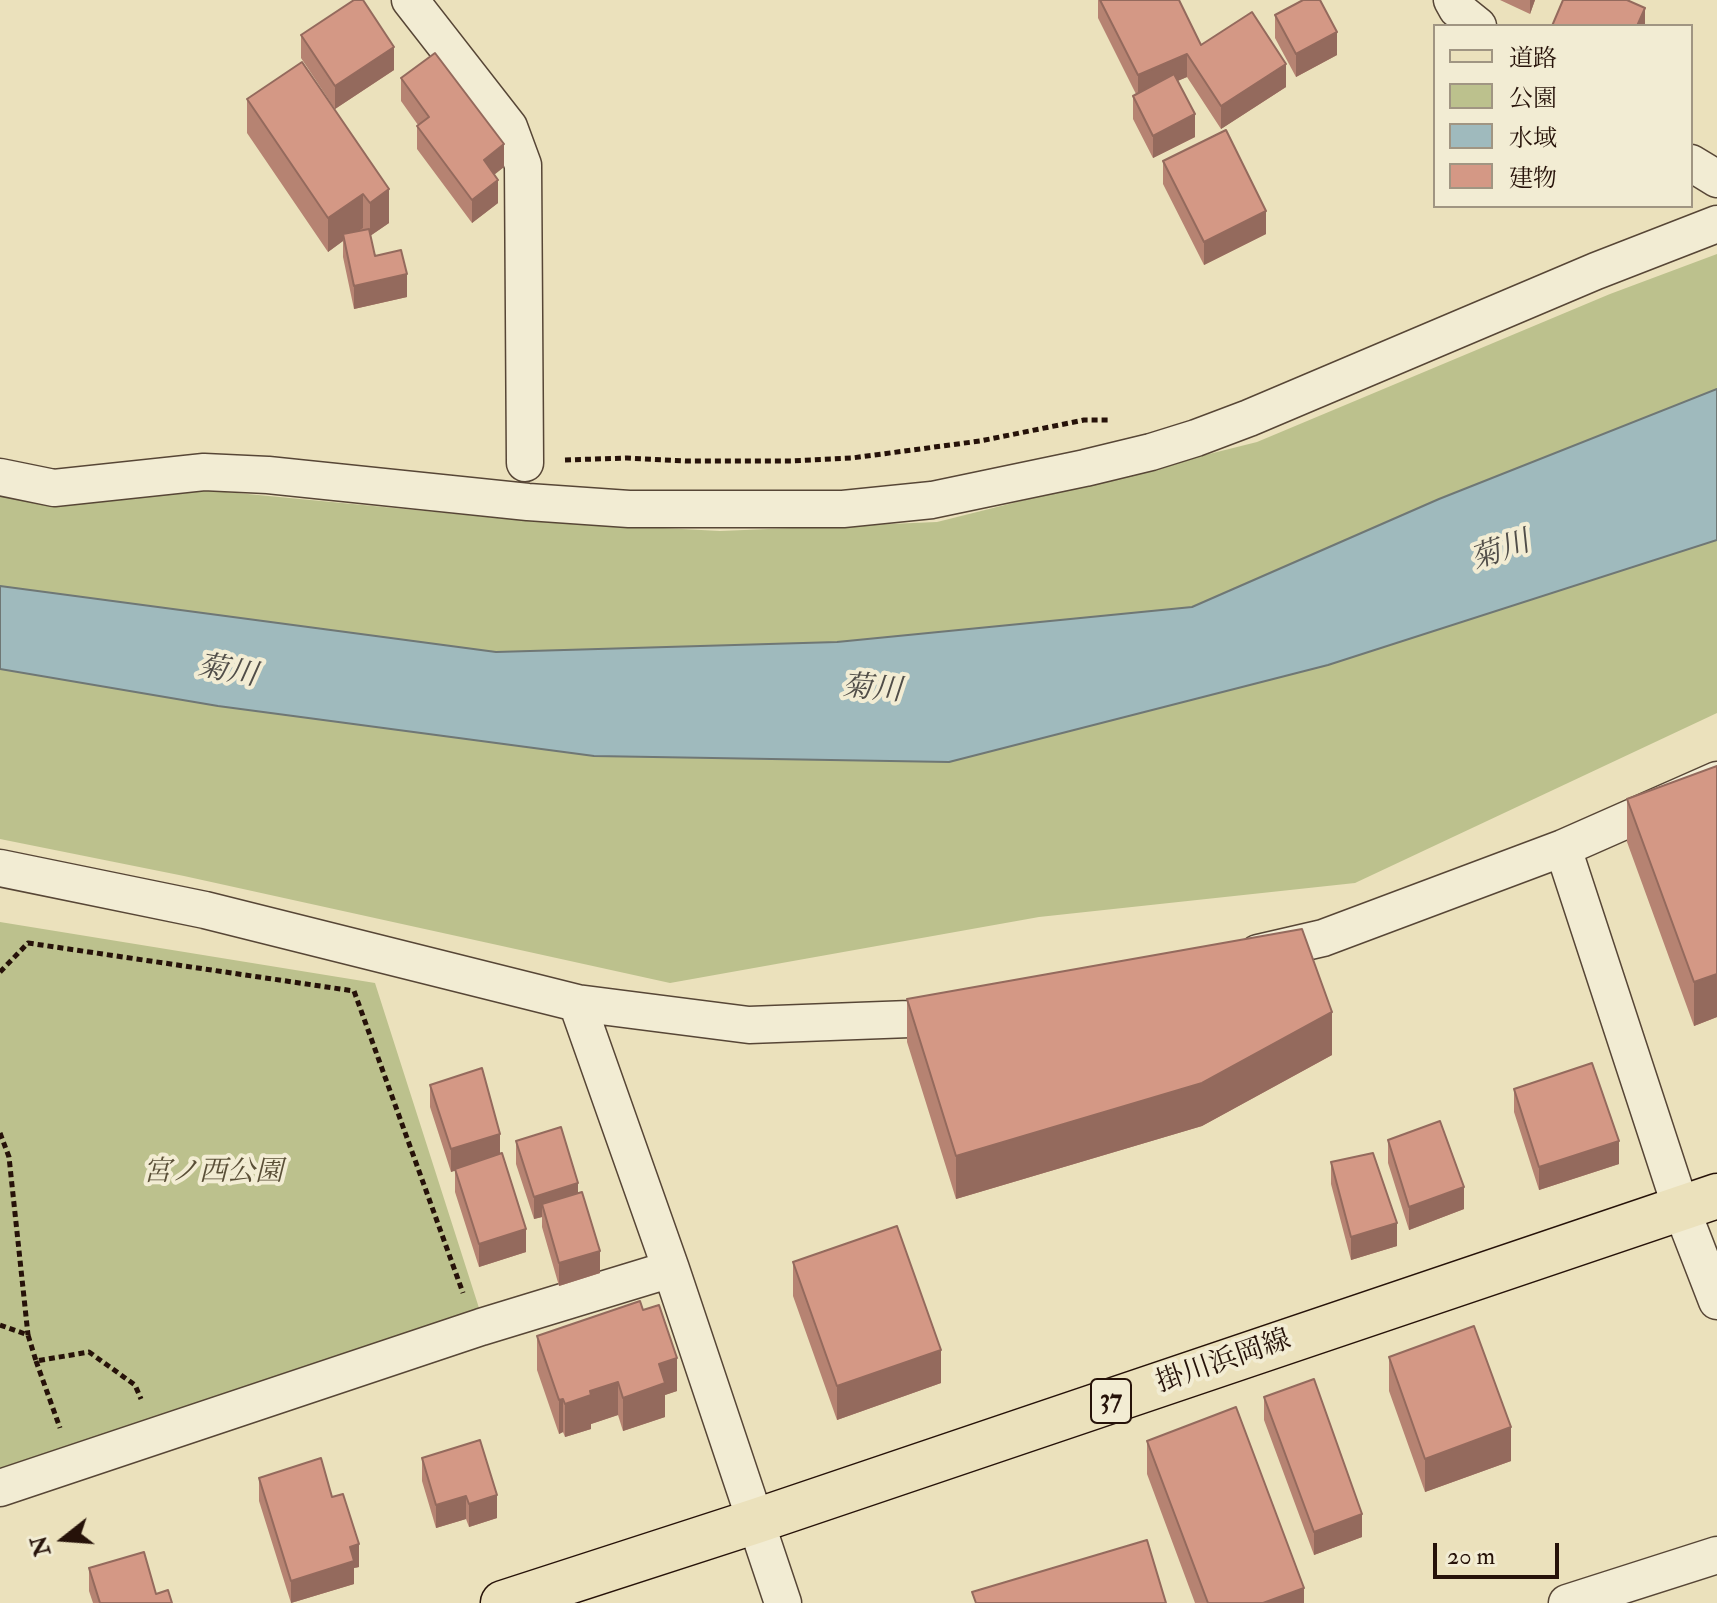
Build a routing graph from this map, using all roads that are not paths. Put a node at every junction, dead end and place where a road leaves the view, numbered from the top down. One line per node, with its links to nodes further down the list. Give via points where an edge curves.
1 (410, 0): 7 (street, via 509,127 523,165)
2 (1452, 0): 3 (street)
3 (1476, 24)
4 (1693, 164): 5 (street)
5 (1717, 179)
6 (1717, 224): 8 (street, via 1196,438 932,500 843,509 629,509 252,474 204,472 54,488)
7 (525, 463)
8 (0, 477)
9 (1717, 780): 10 (street)
10 (1563, 848): 12 (street, via 1323,938); 15 (street)
11 (0, 868): 13 (street, via 205,910)
12 (1230, 959)
13 (577, 1003): 14 (street, via 749,1025 910,1019); 16 (street)
14 (987, 1009)
15 (1699, 1202): 17 (street); 19 (main road, 掛川浜岡線 / 37)
16 (671, 1269): 18 (street); 19 (street)
17 (1717, 1301)
18 (0, 1488)
19 (756, 1521): 21 (main road, 掛川浜岡線 / 37); 22 (street)
20 (1717, 1555): 23 (street)
21 (503, 1603)
22 (783, 1603)
23 (1567, 1603)

